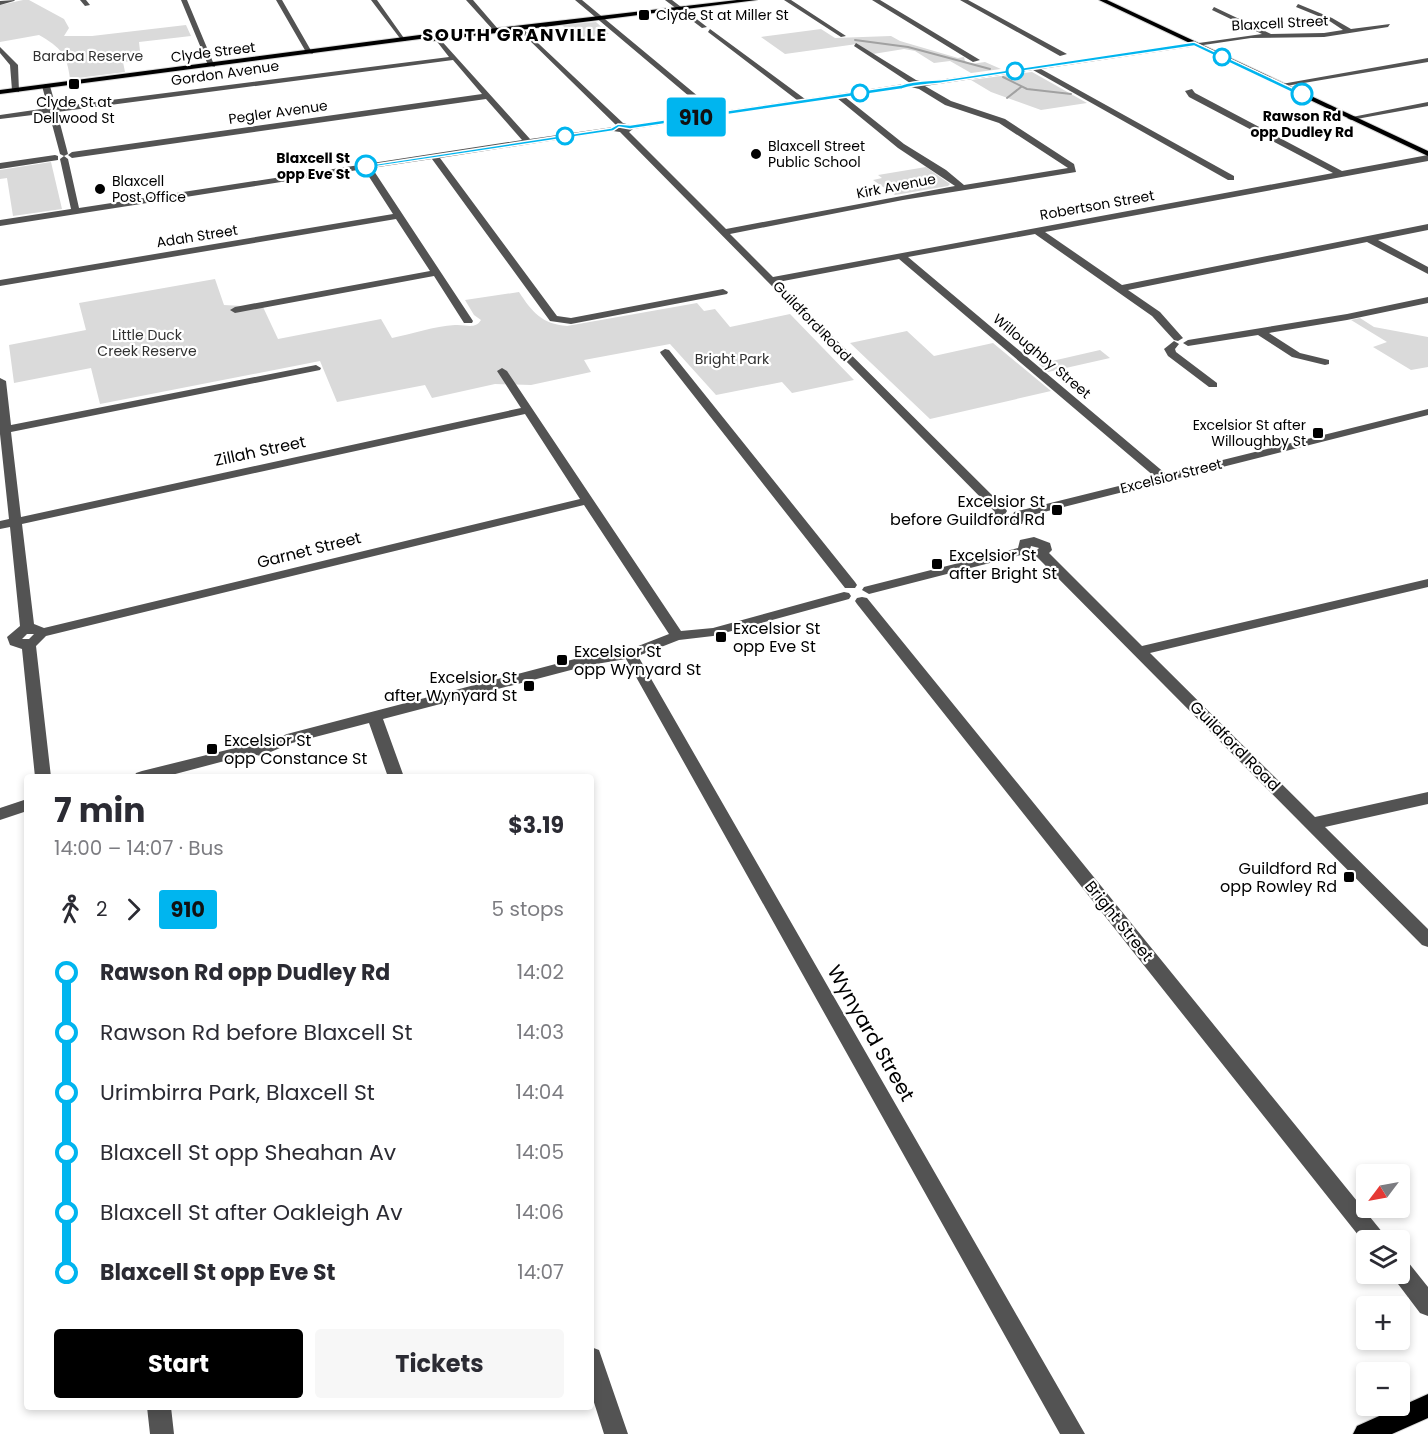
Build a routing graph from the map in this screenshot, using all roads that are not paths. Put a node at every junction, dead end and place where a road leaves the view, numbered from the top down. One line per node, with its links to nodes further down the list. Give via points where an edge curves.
1 (12, 0): 13 (street)
2 (184, 0): 35 (street)
3 (279, 0): 29 (street)
4 (374, 0): 25 (street)
5 (468, 0): 19 (street)
6 (578, 0): 17 (street)
7 (668, 0): 15 (street)
8 (754, 0): 15 (main road, Clyde Street)
9 (787, 0): 23 (street)
10 (875, 0): 33 (street)
11 (963, 0): 30 (street)
12 (1102, 0): 26 (main road)
13 (0, 3)
14 (1298, 6): 21 (street)
15 (679, 9): 17 (main road, Clyde Street); 45 (street)
16 (1214, 9): 22 (street)
17 (600, 18): 19 (main road, Clyde Street); 48 (street)
18 (1388, 25): 21 (street, Blaxcell Street)
19 (496, 30): 24 (main road, Clyde Street)
20 (523, 30): 51 (street, Guildford Road)
21 (1348, 30): 22 (street, Blaxcell Street)
22 (1270, 35): 26 (street, Blaxcell Street)
23 (843, 36)
24 (437, 38): 25 (main road, Clyde Street); 32 (street)
25 (404, 40): 29 (main road, Clyde Street)
26 (1194, 44): 36 (street, Blaxcell Street); 38 (main road)
27 (856, 45): 37 (street)
28 (0, 49): 31 (street)
29 (310, 52): 35 (main road, Clyde Street)
30 (1063, 54)
31 (4, 57): 40 (street, via 14,65)
32 (454, 57): 43 (street); 47 (street, Gordon Avenue)
33 (976, 60)
34 (1428, 60): 38 (street)
35 (212, 64): 39 (main road, Clyde Street)
36 (1034, 68): 37 (street, Blaxcell Street); 59 (street)
37 (917, 85): 44 (street, Blaxcell Street); 60 (street, Kirk Avenue, via 948,104 1002,121 1073,170)
38 (1280, 85): 50 (main road)
39 (46, 86): 40 (main road, Clyde Street); 47 (street)
40 (16, 90): 42 (main road, Clyde Street)
41 (1189, 91): 58 (street)
42 (0, 92)
43 (488, 96): 52 (street); 55 (street, Pegler Avenue)
44 (839, 96): 45 (street, Blaxcell Street); 60 (street, via 901,146)
45 (803, 101): 48 (street, Blaxcell Street)
46 (1428, 104): 50 (street)
47 (52, 110): 49 (street, Gordon Avenue); 55 (street)
48 (715, 114): 51 (street, Blaxcell Street)
49 (0, 117)
50 (1351, 118): 54 (main road)
51 (622, 128): 52 (street, Blaxcell Street); 66 (street, Guildford Road)
52 (528, 142): 53 (street, Blaxcell Street)
53 (434, 156): 57 (street, Blaxcell Street); 74 (street, via 551,316 559,321)
54 (1428, 156): 58 (street, Robertson Street)
55 (64, 157): 56 (street, Pegler Avenue); 61 (street)
56 (0, 166)
57 (366, 166): 61 (street, Blaxcell Street); 62 (street)
58 (1343, 175): 65 (street, Robertson Street)
59 (1231, 178)
60 (963, 188): 66 (street, Kirk Avenue)
61 (76, 210): 63 (street, Blaxcell Street)
62 (399, 216): 70 (street); 72 (street, Adah Street)
63 (0, 223)
64 (1428, 227): 67 (street)
65 (1037, 231): 68 (street, Robertson Street); 73 (street)
66 (724, 232): 71 (street, Guildford Road)
67 (1369, 239): 69 (street); 73 (street)
68 (902, 256): 71 (street, Robertson Street); 89 (street, Willoughby Street)
69 (1428, 271)
70 (436, 273): 76 (street); 77 (street)
71 (771, 280): 91 (street, Guildford Road, via 1001,511 998,519)
72 (0, 283)
73 (1119, 289): 79 (street, via 1159,317)
74 (723, 292)
75 (1428, 300): 78 (street)
76 (235, 310)
77 (468, 321)
78 (1262, 332): 79 (street); 81 (street, via 1296,355)
79 (1180, 342): 85 (street, via 1170,349 1172,354)
80 (665, 352): 96 (street)
81 (1325, 362)
82 (316, 368): 88 (street)
83 (502, 371): 86 (street)
84 (0, 381): 88 (street)
85 (1213, 384)
86 (527, 410): 90 (street); 92 (street, Zillah Street)
87 (1428, 412): 89 (street, Excelsior Street)
88 (3, 431): 92 (street)
89 (1163, 478): 91 (street, Excelsior Street)
90 (586, 501): 98 (street, Garnet Street); 99 (street)
91 (1015, 519): 94 (street)
92 (15, 522): 93 (street, Zillah Street); 98 (street)
93 (0, 525)
94 (1027, 545): 97 (street); 101 (street, Guildford Road, via 1032,554 1041,553)
95 (1428, 583): 101 (street)
96 (847, 591): 97 (street, via 852,601); 99 (street, via 713,632)
97 (866, 595): 112 (street, Bright Street)
98 (32, 635): 100 (street, via 16,634); 104 (street)
99 (677, 636): 102 (street)
100 (7, 641)
101 (1141, 651): 110 (street, Guildford Road)
102 (630, 654): 103 (street, via 590,660); 120 (street, Wynyard Street)
103 (375, 717): 105 (street, via 287,739 261,751 251,750); 106 (street)
104 (43, 774)
105 (154, 774)
106 (395, 774)
107 (1428, 798): 110 (street)
108 (24, 806): 109 (street)
109 (0, 814)
110 (1313, 824): 111 (street, Guildford Road)
111 (1428, 940)
112 (1368, 1230)
113 (1410, 1282): 114 (street)
114 (1428, 1305)
115 (594, 1367): 119 (street)
116 (1428, 1406): 121 (main road)
117 (159, 1410): 118 (street)
118 (162, 1434)
119 (616, 1434)
120 (1073, 1434)
121 (1365, 1434)

